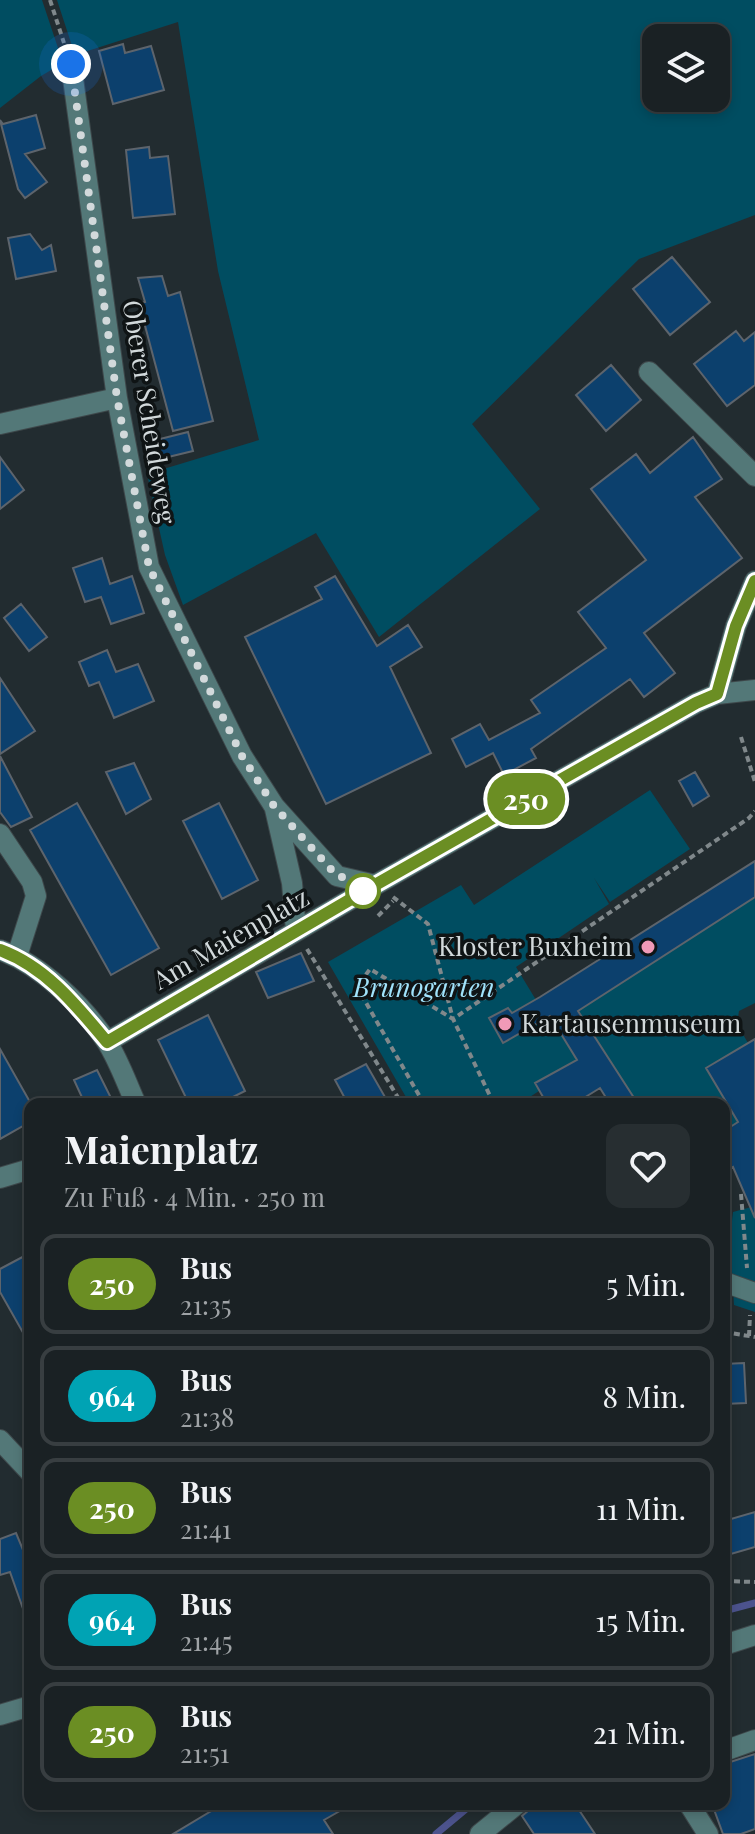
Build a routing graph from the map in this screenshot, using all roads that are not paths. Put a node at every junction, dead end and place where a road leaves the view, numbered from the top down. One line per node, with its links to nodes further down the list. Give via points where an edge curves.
1 (71, 64): 3 (street, Oberer Scheideweg)
2 (649, 372): 5 (street)
3 (117, 398): 4 (street); 9 (street, Oberer Scheideweg, via 149,567 242,756)
4 (0, 424)
5 (755, 476)
6 (755, 581): 8 (street)
7 (755, 690): 8 (street, Am Maienplatz)
8 (717, 694): 11 (street, Am Maienplatz)
9 (274, 806): 11 (street, Oberer Scheideweg, via 337,876); 12 (street, Oberer Scheideweg, via 292,883)
10 (0, 834): 13 (street, via 36,896)
11 (375, 885): 12 (street, Am Maienplatz)
12 (296, 931): 14 (street, Am Maienplatz)
13 (9, 953): 14 (street, via 62,989)
14 (107, 1042): 15 (street)
15 (133, 1098)
16 (24, 1174): 17 (street)
17 (0, 1178)
18 (730, 1285): 19 (street)
19 (753, 1297)
20 (0, 1440): 21 (street)
21 (24, 1466)
22 (755, 1635): 23 (street)
23 (730, 1643)
24 (24, 1708): 25 (street)
25 (0, 1715)
26 (755, 1740): 27 (street)
27 (730, 1749)
28 (510, 1810): 30 (street)
29 (693, 1810): 31 (street)
30 (480, 1834)
31 (708, 1834)

